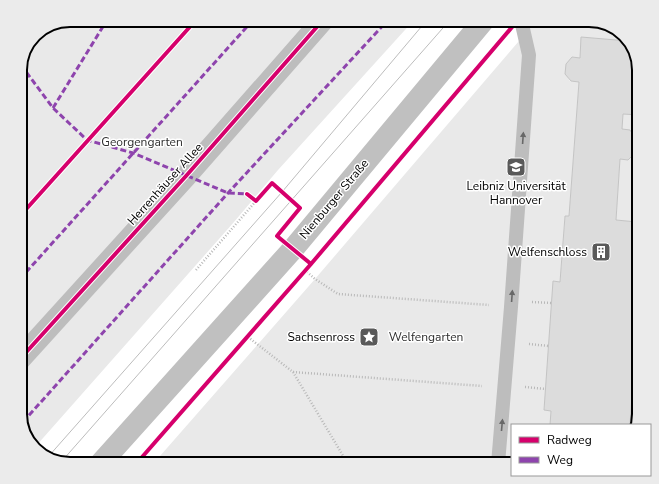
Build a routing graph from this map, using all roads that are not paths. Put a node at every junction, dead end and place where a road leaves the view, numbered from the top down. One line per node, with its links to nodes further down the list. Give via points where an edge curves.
1 (317, 27): 4 (street, Herrenhäuser Allee, via 186,176)
2 (478, 27): 5 (street, Nienburger Straße, via 292,249)
3 (523, 27): 6 (lane, one-way to 3, via 529,55)
4 (27, 350)
5 (106, 457)
6 (499, 457)

